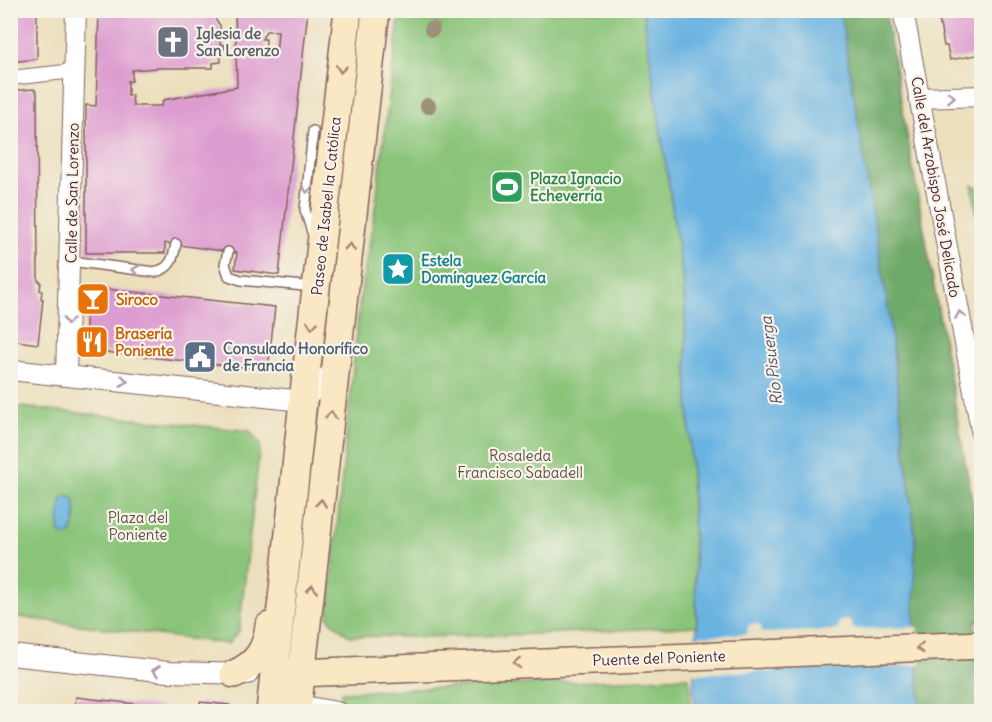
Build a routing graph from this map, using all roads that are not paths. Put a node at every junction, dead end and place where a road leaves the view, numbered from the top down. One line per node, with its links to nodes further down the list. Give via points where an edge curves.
1 (76, 10): 5 (street, Calle de San Lorenzo)
2 (348, 10): 11 (main road, Paseo de Isabel la Católica, one-way to 11)
3 (376, 10): 15 (main road, Paseo de Isabel la Católica, one-way to 3)
4 (903, 10): 8 (street, Calle del Arzobispo José Delicado)
5 (75, 71): 6 (street); 13 (street, Calle de San Lorenzo)
6 (10, 78)
7 (981, 96): 8 (street, one-way to 7)
8 (920, 98): 19 (street, Calle del Arzobispo José Delicado, one-way to 8)
9 (313, 131): 11 (lane, one-way to 11, via 305,210)
10 (176, 244): 13 (lane, one-way to 13, via 169,266 154,272)
11 (320, 249): 14 (main road, Paseo de Isabel la Católica)
12 (228, 252): 14 (lane, via 225,264 229,276)
13 (70, 261): 17 (street, Calle de San Lorenzo, one-way to 17)
14 (316, 288): 18 (main road, Paseo de Isabel la Católica, one-way to 18)
15 (336, 368): 18 (street); 21 (main road, Paseo de Isabel la Católica, one-way to 15)
16 (10, 370): 17 (street)
17 (66, 376): 18 (street, one-way to 18)
18 (303, 401): 20 (main road, Paseo de Isabel la Católica, via 298,452 286,474)
19 (981, 435)
20 (278, 589): 26 (main road, via 266,644 253,664); 27 (main road)
21 (306, 634): 24 (main road); 25 (main road, Paseo de Isabel la Católica)
22 (980, 645): 24 (main road, Puente del Poniente, one-way to 24)
23 (10, 655): 26 (street, one-way to 23, via 169,672)
24 (340, 670): 25 (main road, Puente del Poniente)
25 (302, 672): 27 (main road); 28 (main road, Paseo de Isabel la Católica)
26 (234, 674): 27 (street)
27 (275, 674): 29 (main road)
28 (298, 708): 30 (street)
29 (270, 711)
30 (337, 711)

